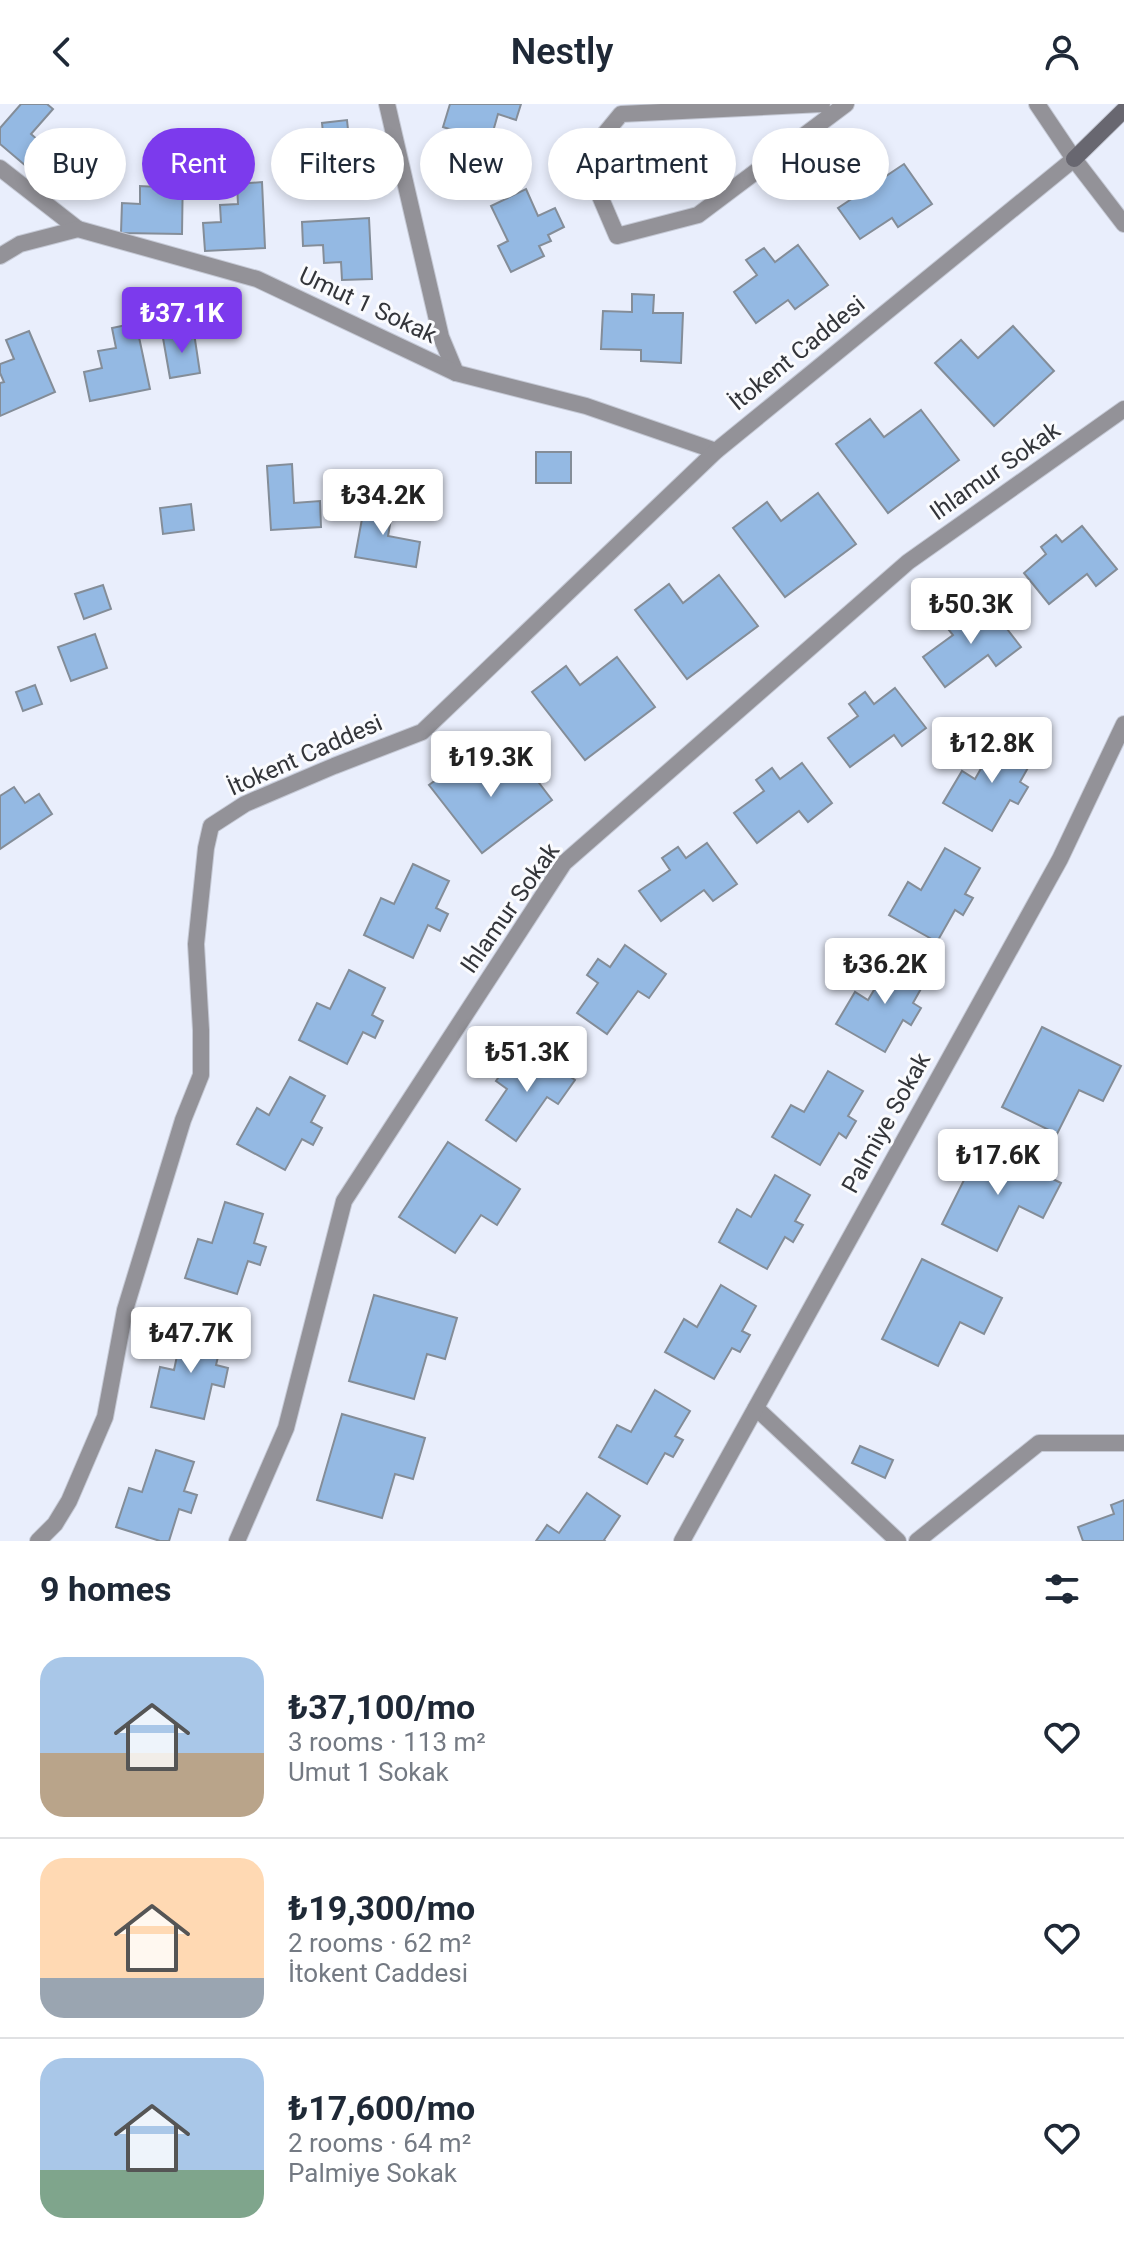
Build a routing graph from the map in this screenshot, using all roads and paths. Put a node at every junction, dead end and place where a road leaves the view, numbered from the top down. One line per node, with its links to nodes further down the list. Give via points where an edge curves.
1 (387, 104): 11 (street, via 441,337)
2 (822, 104): 3 (street, via 621,114 584,159 617,236 698,215)
3 (846, 104)
4 (1037, 104): 6 (street)
5 (1124, 110): 6 (street, İtokent Caddesi)
6 (1074, 159): 8 (street); 13 (street, İtokent Caddesi)
7 (0, 168): 9 (street)
8 (1124, 224)
9 (78, 229): 10 (street, via 20,244); 11 (street, Umut 1 Sokak, via 257,279)
10 (0, 256)
11 (456, 373): 13 (street, Umut 1 Sokak, via 586,406)
12 (1124, 409): 18 (street, Ihlamur Sokak, via 908,562 564,863 344,1201 286,1428)
13 (716, 451): 17 (street, İtokent Caddesi, via 422,732 245,804 211,826 196,944 201,1075 125,1310 105,1417 69,1501)
14 (1124, 724): 15 (street, Palmiye Sokak, via 1060,859)
15 (756, 1408): 19 (street, Palmiye Sokak); 20 (street)
16 (1124, 1443): 21 (street, via 1039,1443)
17 (38, 1541)
18 (237, 1541)
19 (682, 1541)
20 (898, 1541)
21 (917, 1541)

